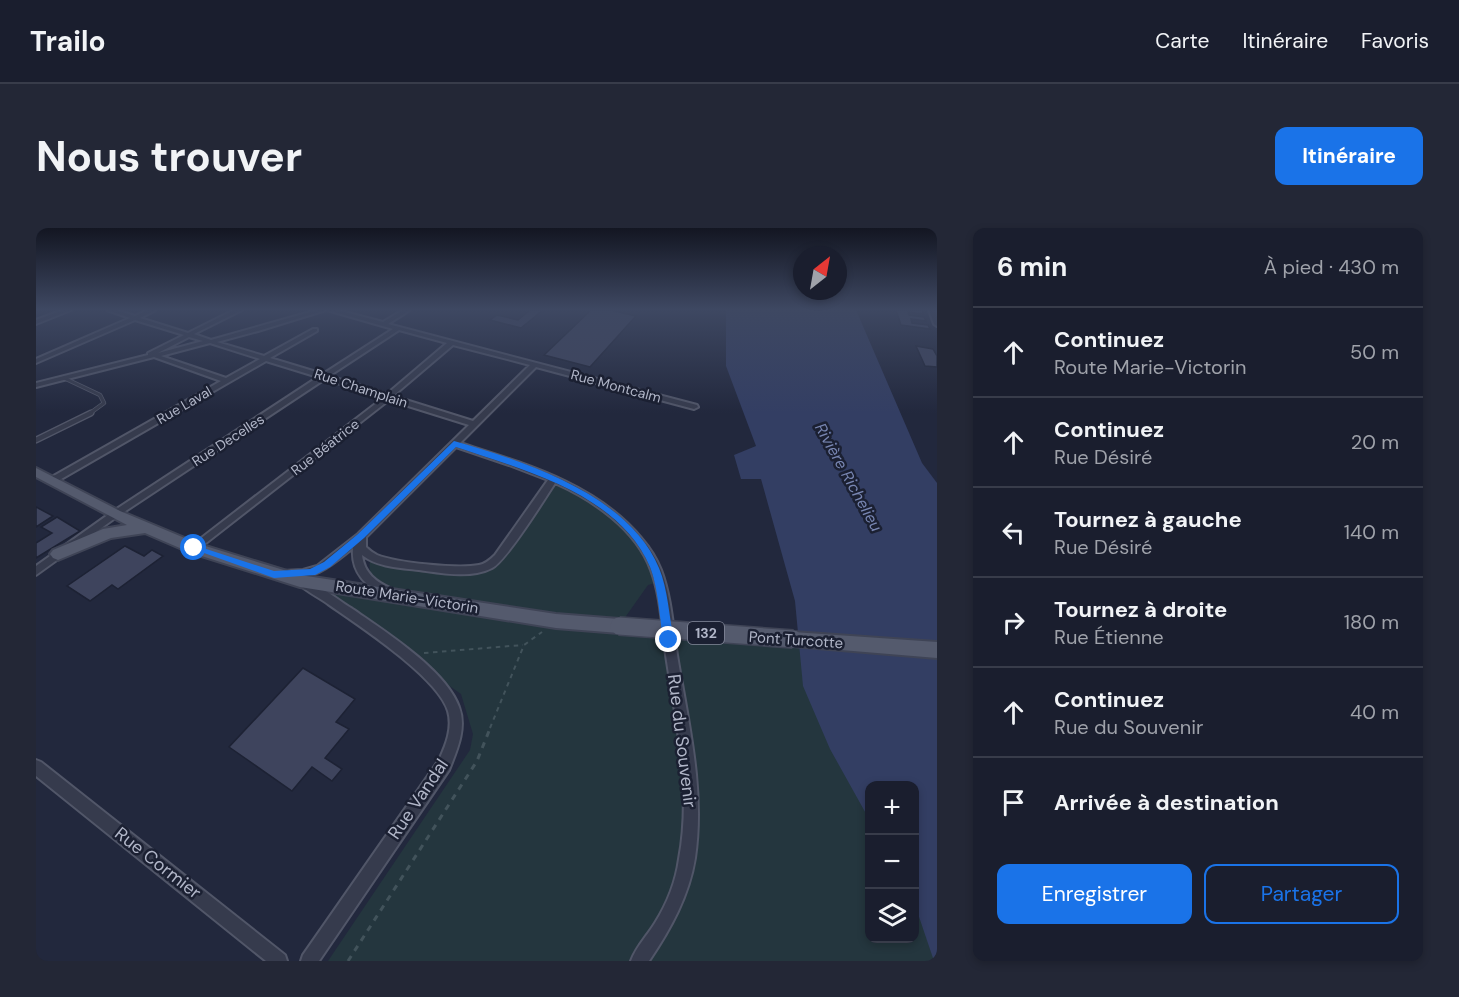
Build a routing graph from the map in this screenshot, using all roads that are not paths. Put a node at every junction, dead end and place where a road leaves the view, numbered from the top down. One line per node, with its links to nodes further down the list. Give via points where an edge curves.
1 (75, 344): 11 (street)
2 (168, 344): 9 (street)
3 (197, 344): 9 (street)
4 (221, 344): 10 (street, Rue Champlain)
5 (290, 344): 10 (street, Rue Laval)
6 (373, 344): 13 (street, Rue Decelles)
7 (449, 344): 17 (street, Rue Béatrice)
8 (460, 344): 12 (street, Rue Montcalm)
9 (151, 356): 14 (street); 15 (street)
10 (266, 358): 13 (street, Rue Champlain); 15 (street, Rue Laval)
11 (36, 361)
12 (535, 364): 18 (street, Rue Montcalm); 19 (street)
13 (323, 376): 17 (street, Rue Champlain); 25 (street, Rue Decelles)
14 (64, 378): 16 (street); 20 (lane, via 100,395 104,403)
15 (227, 381): 23 (street, Rue Laval)
16 (36, 385)
17 (388, 398): 19 (street, Rue Champlain); 28 (street, Rue Béatrice)
18 (694, 407)
19 (474, 424): 21 (street)
20 (36, 440)
21 (454, 444): 24 (street, Rue du Souvenir); 27 (street)
22 (36, 472): 23 (main road, Route Marie-Victorin / 132)
23 (53, 480): 25 (main road, Route Marie-Victorin / 132)
24 (553, 480): 27 (street, via 498,558 486,567 464,570 385,561 361,548); 40 (street, Rue du Souvenir, via 595,501 620,520 644,546 659,582 687,751 692,815 690,850 673,908 658,938)
25 (116, 514): 26 (main road, Route Marie-Victorin / 132); 29 (street, Rue Decelles)
26 (147, 528): 28 (main road, Route Marie-Victorin / 132); 29 (main road, via 108,533)
27 (361, 536): 32 (street, via 320,569 303,574); 34 (street, via 356,549 360,570 380,589)
28 (194, 548): 32 (main road, Route Marie-Victorin / 132)
29 (58, 554): 30 (street, Rue Decelles); 31 (street)
30 (36, 564)
31 (36, 572)
32 (274, 574): 33 (main road, Route Marie-Victorin / 132)
33 (300, 581): 34 (main road, Route Marie-Victorin / 132); 39 (street, Rue Vandal, via 423,668 448,695 454,709 455,738 444,765)
34 (406, 597): 35 (main road, Route Marie-Victorin / 132, via 556,621)
35 (619, 626): 36 (main road, Pont Turcotte / 132, bridge)
36 (937, 650)
37 (36, 767): 38 (street, Rue Cormier)
38 (279, 961)
39 (309, 961)
40 (639, 961)

